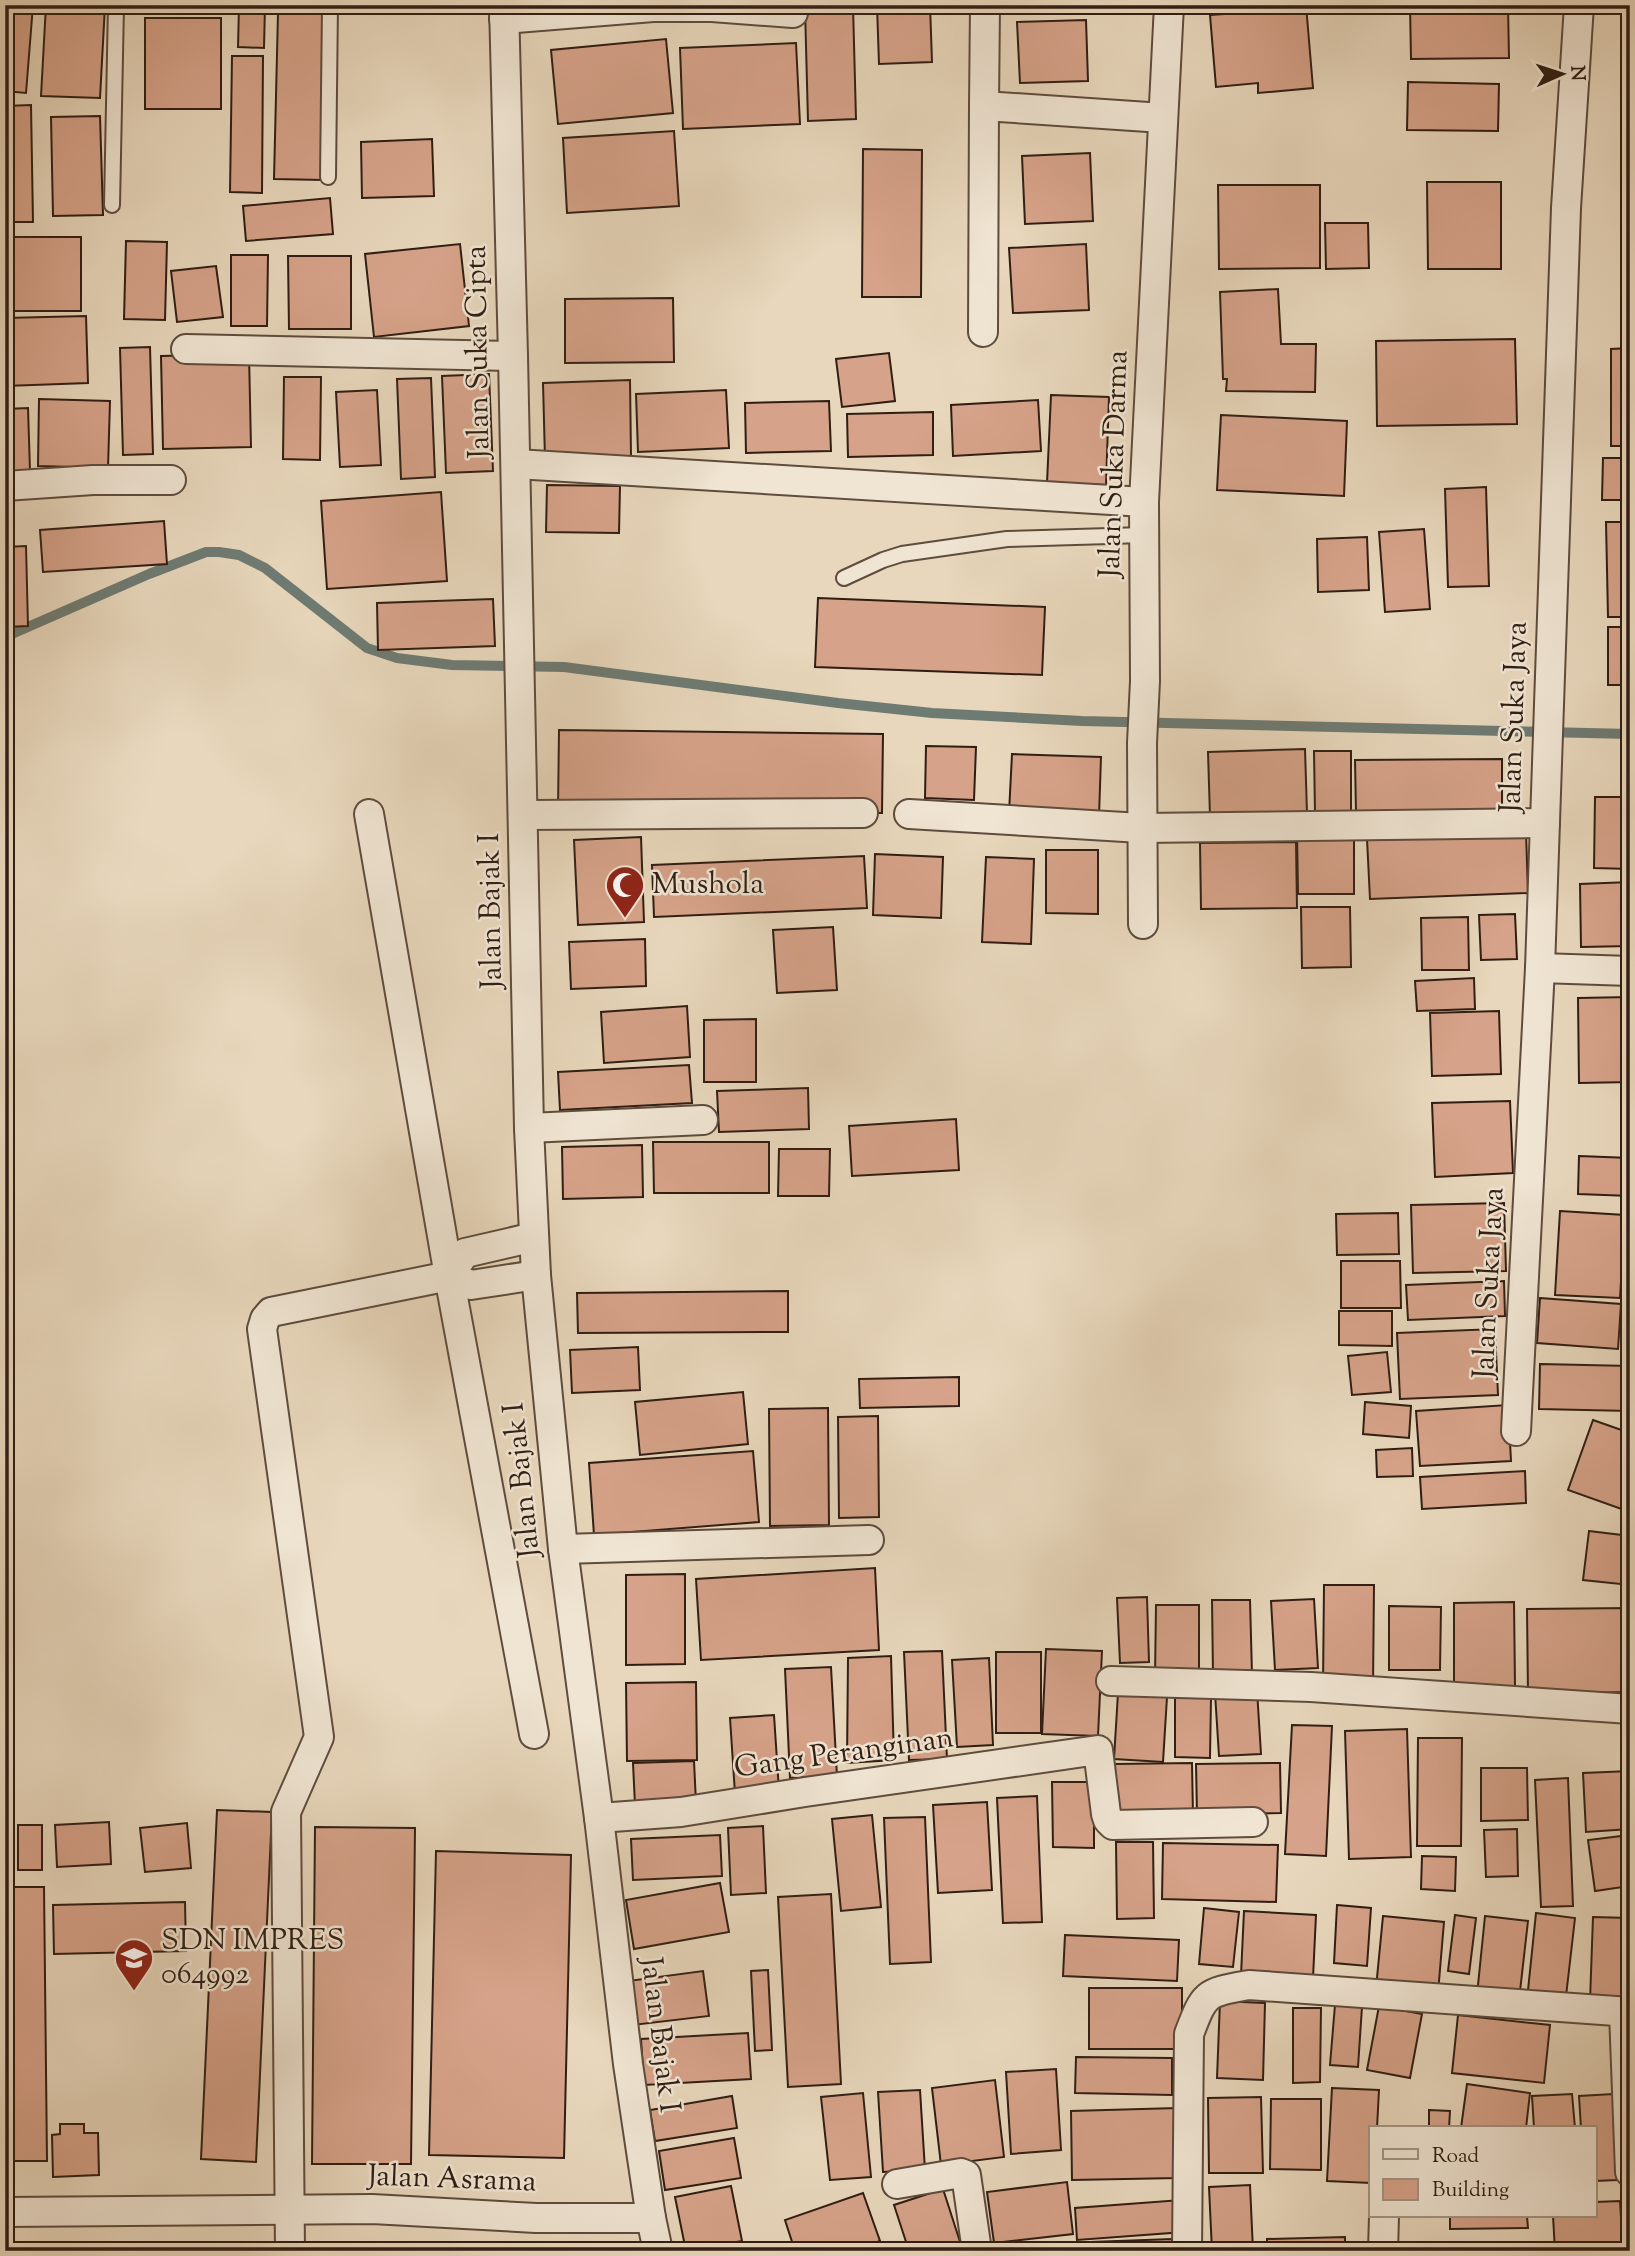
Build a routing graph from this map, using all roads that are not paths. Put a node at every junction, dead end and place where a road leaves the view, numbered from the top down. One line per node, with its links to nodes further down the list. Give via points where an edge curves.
1 (116, 5): 11 (lane)
2 (330, 5): 10 (lane)
3 (985, 5): 8 (street)
4 (1169, 5): 9 (street, Jalan Suka Darma)
5 (1579, 5): 26 (street, Jalan Suka Jaya, via 1566,208)
6 (504, 12): 7 (street, via 712,7); 14 (street, Jalan Suka Cipta)
7 (793, 13)
8 (984, 106): 9 (street); 12 (street)
9 (1163, 118): 18 (street, Jalan Suka Darma)
10 (328, 177)
11 (112, 205)
12 (983, 332)
13 (186, 349): 14 (street)
14 (513, 356): 15 (street, Jalan Suka Cipta)
15 (516, 464): 18 (street); 21 (street, Jalan Suka Cipta)
16 (171, 480): 17 (street)
17 (5, 485)
18 (1144, 502): 19 (street, Jalan Suka Darma)
19 (1144, 535): 20 (lane, via 1007,539 902,554); 27 (street, Jalan Suka Darma)
20 (844, 578)
21 (520, 696): 25 (street, Jalan Bajak I)
22 (863, 813): 25 (street)
23 (369, 814): 35 (street)
24 (909, 814): 27 (street)
25 (524, 815): 32 (street, Jalan Bajak I)
26 (1545, 823): 27 (street); 29 (street, Jalan Suka Jaya)
27 (1141, 828): 28 (street, Jalan Suka Darma)
28 (1143, 924)
29 (1540, 968): 30 (street); 36 (street, Jalan Suka Jaya)
30 (1630, 971)
31 (704, 1120): 32 (street)
32 (529, 1128): 33 (street, Jalan Bajak I)
33 (534, 1237): 34 (street, Jalan Bajak I); 35 (street, via 466,1254)
34 (536, 1275): 35 (street, via 471,1285); 38 (street, Jalan Bajak I)
35 (449, 1276): 41 (street); 47 (street, via 271,1312 262,1329 319,1737 286,1812)
36 (1516, 1431)
37 (869, 1540): 38 (street)
38 (563, 1549): 42 (street, Jalan Bajak I)
39 (1111, 1681): 40 (street, via 1311,1686)
40 (1630, 1709)
41 (534, 1734)
42 (599, 1818): 43 (street, Gang Peranginan, via 681,1812 1098,1750 1106,1814 1113,1825); 49 (street, Jalan Bajak I)
43 (1253, 1822)
44 (1627, 2012): 45 (street); 54 (street, via 1249,1985 1216,1992 1200,2004 1189,2035)
45 (1630, 2172)
46 (897, 2184): 53 (street, via 966,2175)
47 (290, 2210): 48 (street, Jalan Asrama); 49 (street, Jalan Asrama); 51 (street)
48 (5, 2212)
49 (651, 2218): 52 (street, Jalan Bajak I)
50 (1384, 2218): 55 (street)
51 (290, 2251)
52 (658, 2251)
53 (977, 2251)
54 (1187, 2251)
55 (1383, 2251)

